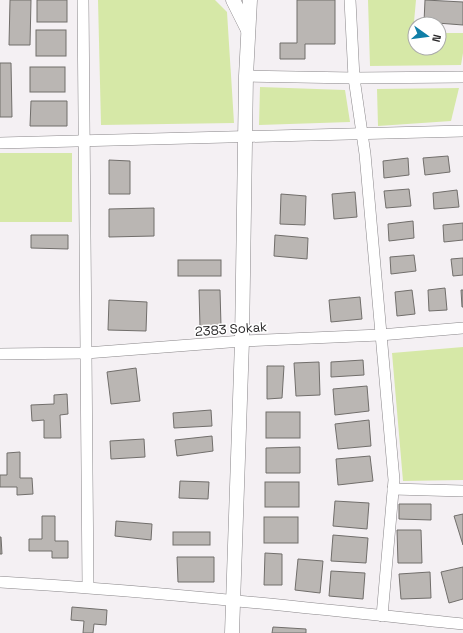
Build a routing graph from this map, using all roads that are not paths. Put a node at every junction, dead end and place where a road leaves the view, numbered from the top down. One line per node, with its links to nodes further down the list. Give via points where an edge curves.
1 (83, 0): 12 (street)
2 (233, 0): 5 (street)
3 (250, 0): 5 (street)
4 (350, 0): 8 (street)
5 (249, 32): 6 (street)
6 (246, 76): 8 (street); 11 (street)
7 (463, 77): 8 (street)
8 (354, 78): 10 (street)
9 (463, 131): 10 (street)
10 (362, 134): 11 (street); 15 (street)
11 (245, 137): 12 (street); 16 (street)
12 (84, 140): 13 (street); 17 (street)
13 (0, 143)
14 (463, 328): 15 (street, 2383 Sokak)
15 (380, 335): 16 (street, 2383 Sokak); 19 (street)
16 (242, 341): 17 (street, 2383 Sokak); 23 (street)
17 (86, 353): 18 (street, 2383 Sokak); 22 (street)
18 (0, 354)
19 (393, 489): 20 (street); 24 (street)
20 (463, 490)
21 (0, 582): 22 (street)
22 (88, 588): 23 (street)
23 (234, 600): 24 (street); 26 (street)
24 (382, 616): 25 (street)
25 (463, 624)
26 (232, 633)

